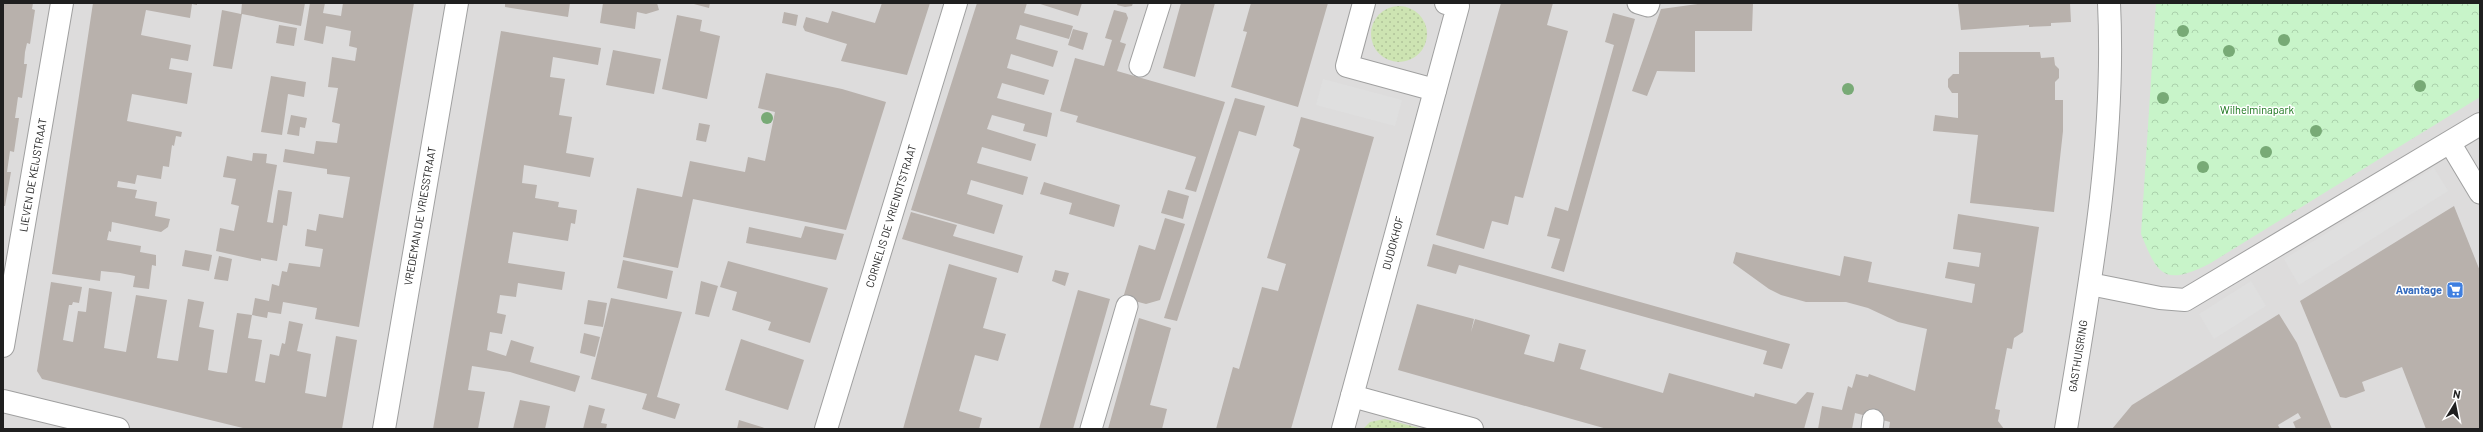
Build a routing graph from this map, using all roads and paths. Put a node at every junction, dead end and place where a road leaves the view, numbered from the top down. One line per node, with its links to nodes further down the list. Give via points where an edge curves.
1 (62, 3): 17 (street, LIEVEN DE KEIJSTRAAT)
2 (456, 3): 21 (street, VREDEMAN DE VRIESSTRAAT)
3 (956, 3): 22 (street, CORNELIS DE VRIENDTSTRAAT)
4 (1160, 3): 10 (lane)
5 (1364, 3): 11 (street, via 1347,66)
6 (1638, 3): 7 (lane, via 1648,6)
7 (1649, 3)
8 (2109, 3): 15 (street, via 2110,83)
9 (1456, 4): 11 (street, DUDOKHOF)
10 (1140, 66)
11 (1435, 90): 18 (street, DUDOKHOF)
12 (2480, 124): 13 (street)
13 (2450, 143): 14 (lane); 15 (street, via 2184,300 2160,298)
14 (2480, 193)
15 (2090, 284): 26 (street, GASTHUISRING)
16 (1127, 306): 23 (lane)
17 (3, 346)
18 (1352, 396): 24 (street, DUDOKHOF); 25 (street)
19 (3, 401): 20 (street)
20 (118, 429)
21 (384, 429)
22 (826, 429)
23 (1091, 429)
24 (1343, 429)
25 (1472, 429)
26 (2066, 429)

